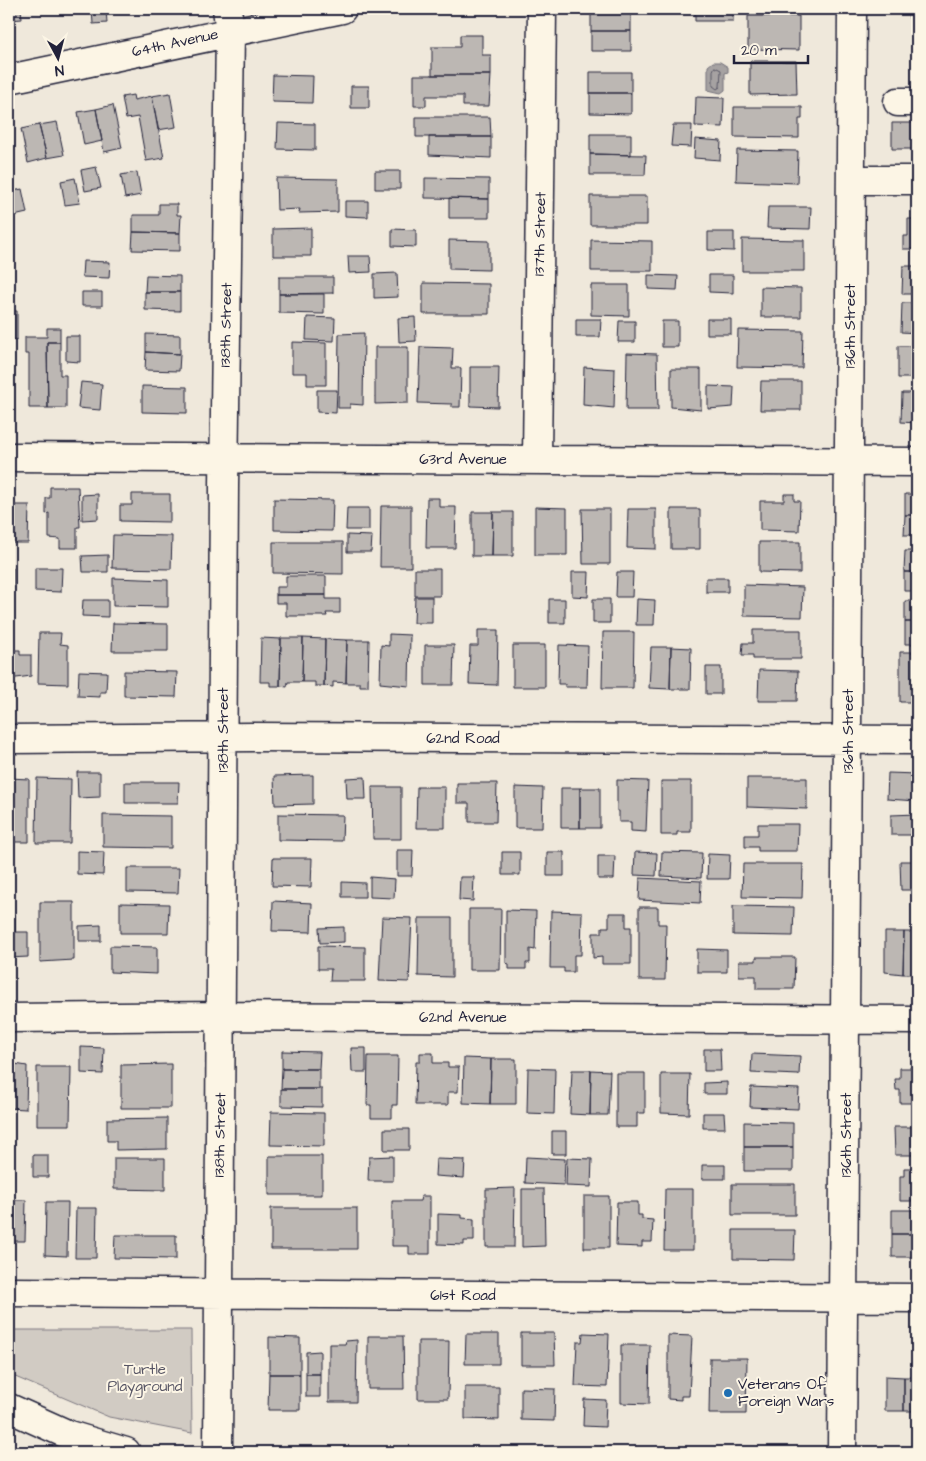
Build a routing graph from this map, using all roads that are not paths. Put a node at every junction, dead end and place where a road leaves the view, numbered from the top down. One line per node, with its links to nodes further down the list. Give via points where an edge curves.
1 (342, 9): 4 (street, 64th Avenue)
2 (542, 9): 10 (street, 137th Street)
3 (852, 9): 6 (street, 136th Street)
4 (228, 20): 5 (street, 64th Avenue); 9 (street, 138th Street)
5 (9, 79)
6 (852, 180): 7 (street); 11 (street, 136th Street)
7 (917, 180)
8 (9, 457): 9 (street, 63rd Avenue)
9 (224, 459): 10 (street, 63rd Avenue); 13 (street, 138th Street)
10 (537, 459): 11 (street, 63rd Avenue)
11 (849, 462): 12 (street, 63rd Avenue); 15 (street, 136th Street)
12 (917, 462)
13 (223, 737): 14 (street, 62nd Road); 15 (street, 62nd Road); 17 (street, 138th Street)
14 (9, 739)
15 (848, 740): 16 (street, 62nd Road); 19 (street, 136th Street)
16 (917, 740)
17 (222, 1016): 18 (street, 62nd Avenue); 19 (street, 62nd Avenue); 22 (street, 138th Street)
18 (9, 1018)
19 (847, 1020): 20 (street, 62nd Avenue); 23 (street, 136th Street)
20 (917, 1020)
21 (9, 1292): 22 (street, 61st Road)
22 (219, 1294): 23 (street, 61st Road); 27 (street, 138th Street)
23 (844, 1296): 24 (street, 61st Road); 28 (street, 136th Street)
24 (917, 1298)
25 (9, 1408): 26 (street, via 69,1435)
26 (126, 1452)
27 (218, 1452)
28 (842, 1452)

